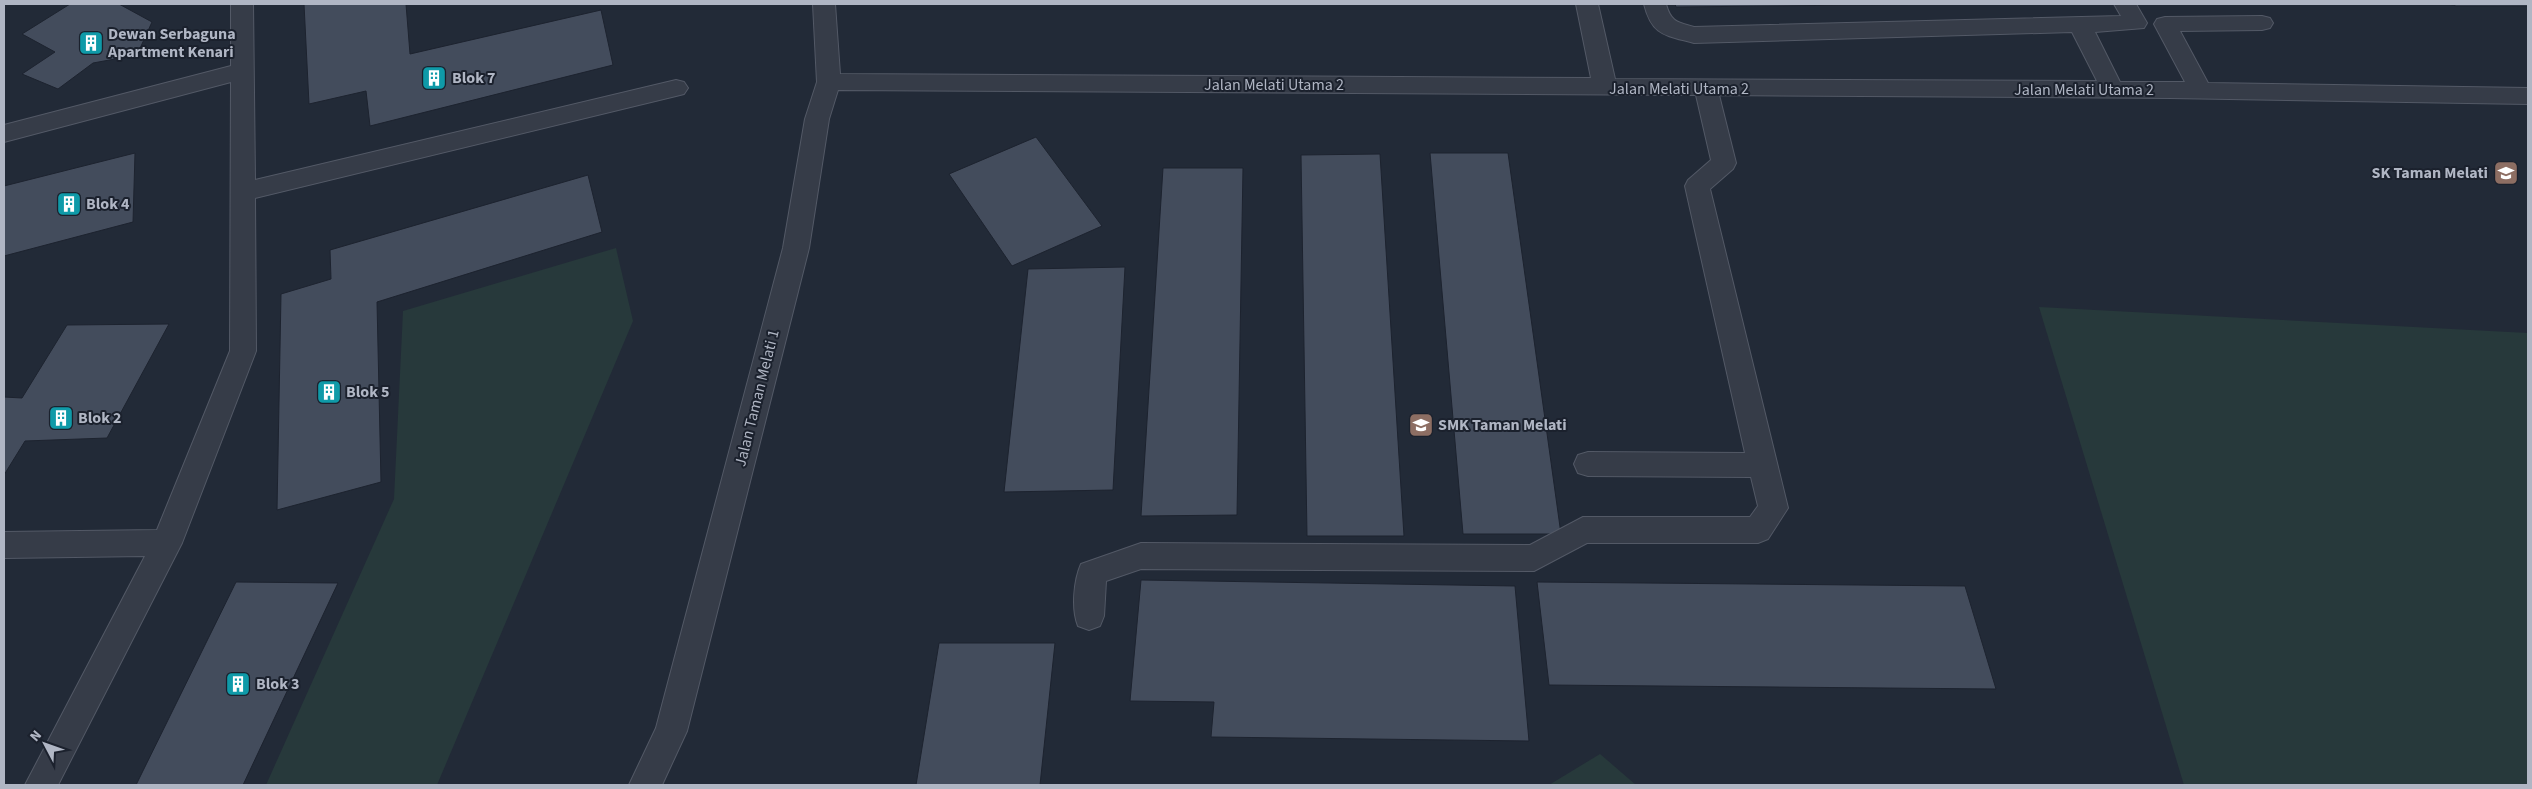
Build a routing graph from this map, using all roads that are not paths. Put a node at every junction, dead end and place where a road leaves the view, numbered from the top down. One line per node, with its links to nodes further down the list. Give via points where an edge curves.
1 (242, 4): 8 (street)
2 (824, 4): 9 (street, Jalan Taman Melati 1)
3 (1587, 4): 11 (street)
4 (1655, 4): 7 (street, via 1659,20 1670,28 1694,35)
5 (2125, 4): 7 (street, via 2136,23)
6 (2249, 4): 14 (street, via 2262,23 2164,24)
7 (2080, 25): 13 (street)
8 (242, 71): 16 (street); 17 (street)
9 (829, 82): 11 (street, Jalan Melati Utama 2); 24 (street, Jalan Taman Melati 1, via 817,118 796,248 671,731)
10 (676, 88): 17 (street)
11 (1605, 88): 12 (street, Jalan Melati Utama 2)
12 (1706, 89): 13 (street, Jalan Melati Utama 2); 19 (street, via 1724,163 1697,186)
13 (2113, 90): 14 (street, Jalan Melati Utama 2)
14 (2202, 92): 15 (street, Jalan Melati Utama 2)
15 (2528, 96)
16 (4, 133)
17 (242, 192): 20 (street, via 243,351)
18 (1588, 464): 19 (street)
19 (1762, 465): 22 (street, via 1774,508 1758,530 1583,530 1534,558 1141,556 1092,573)
20 (167, 543): 21 (street); 23 (street)
21 (4, 545)
22 (1089, 616)
23 (41, 785)
24 (646, 785)

